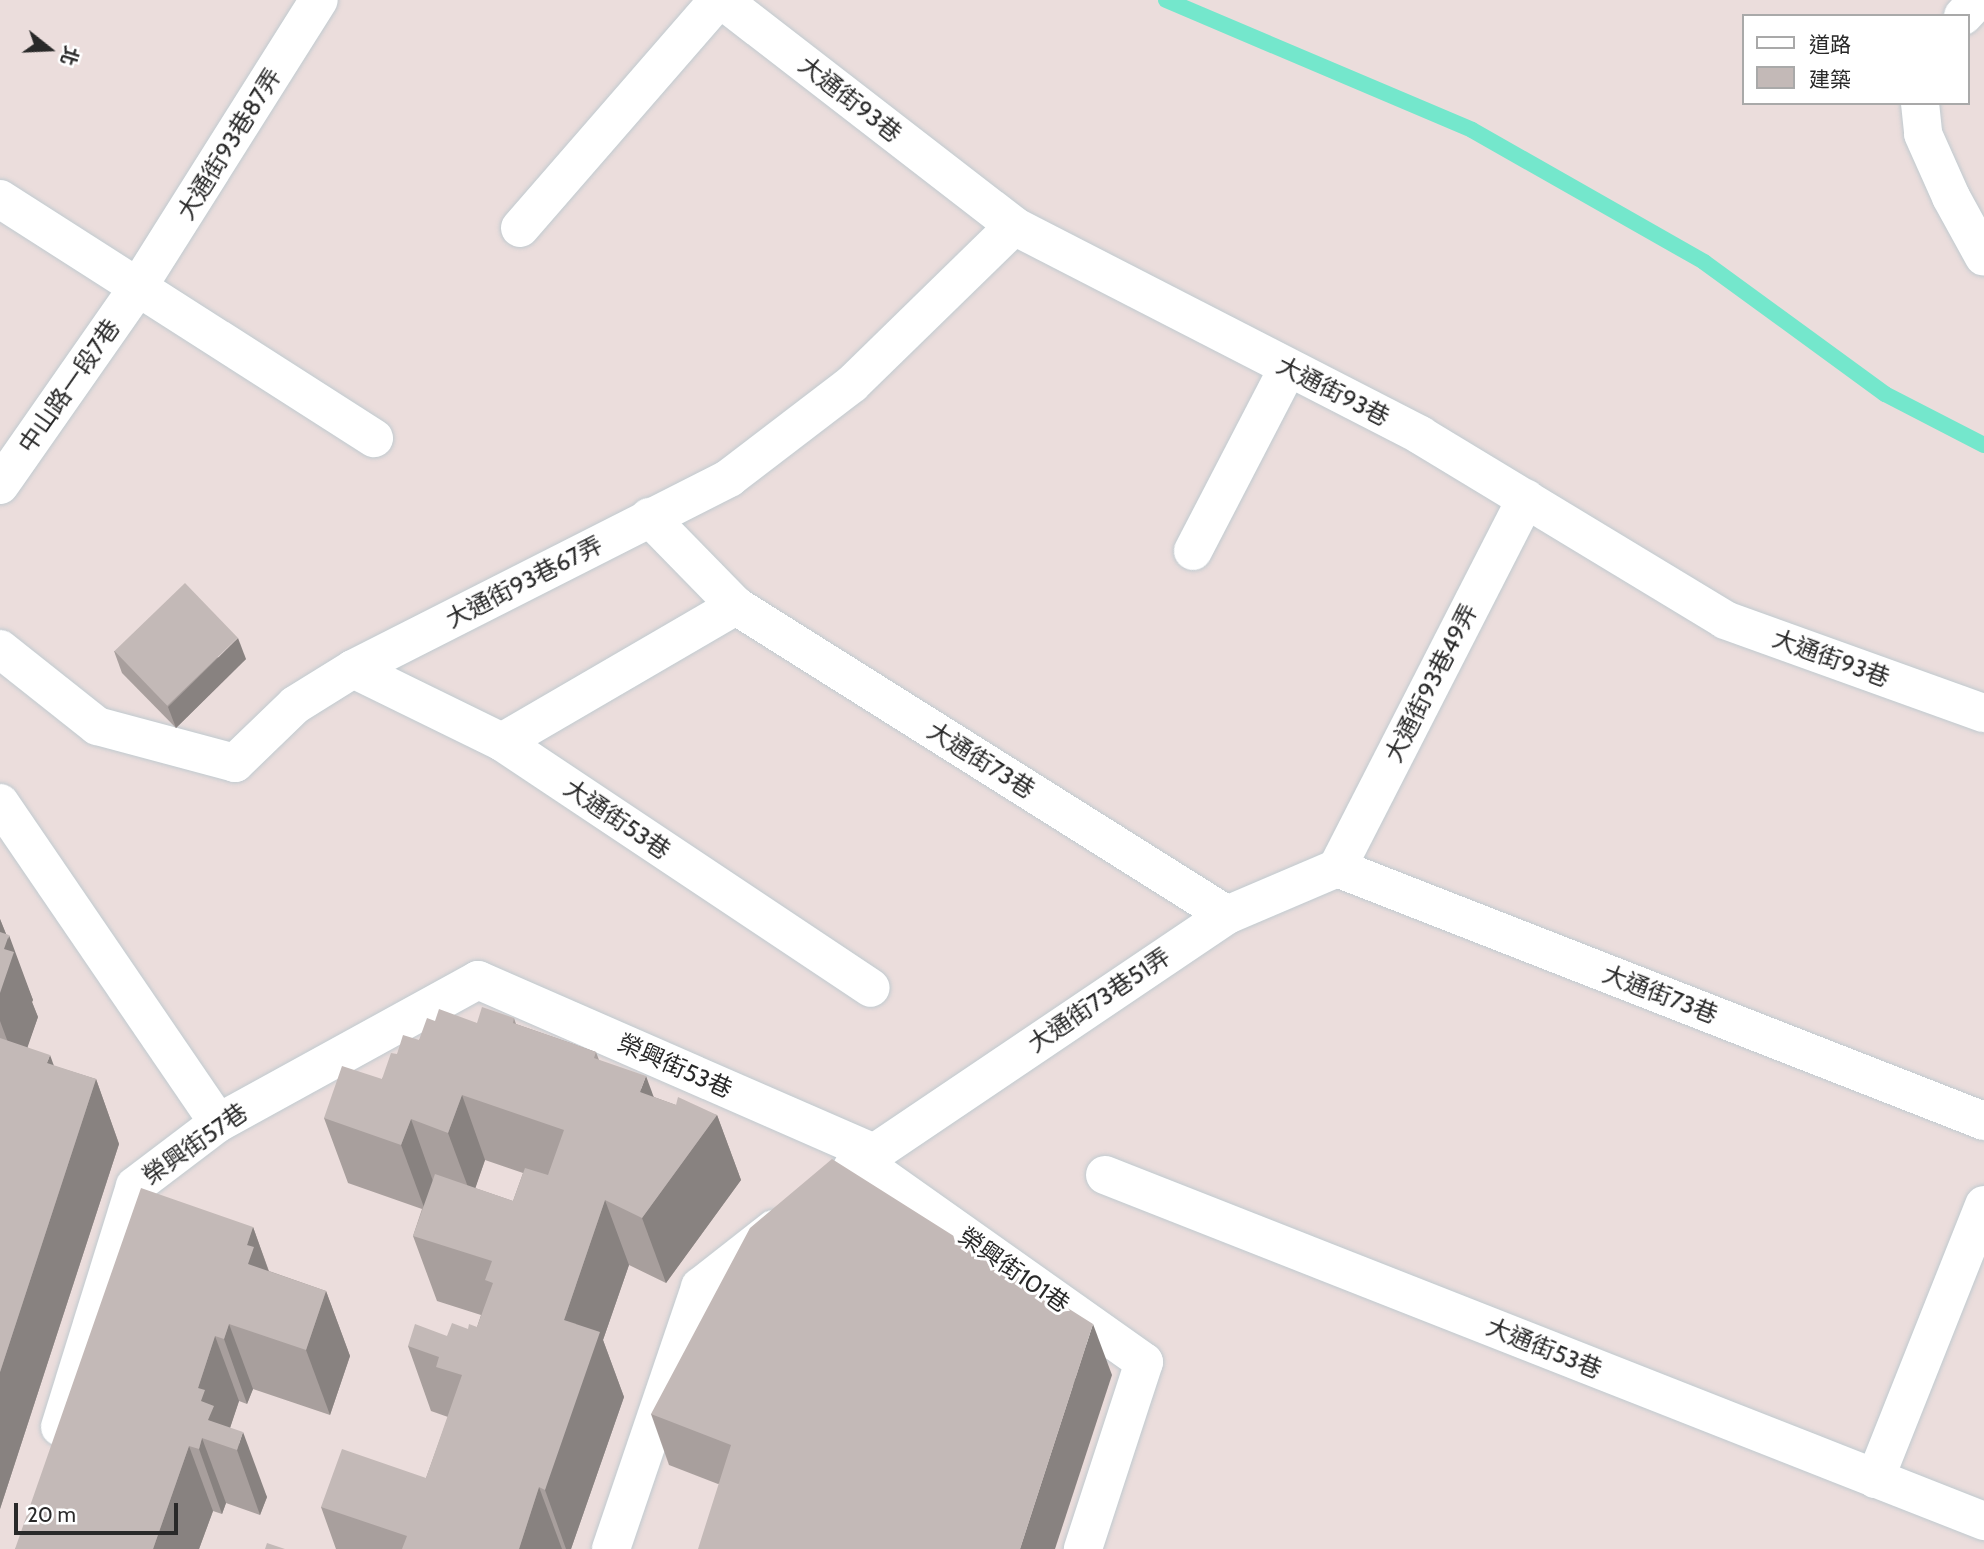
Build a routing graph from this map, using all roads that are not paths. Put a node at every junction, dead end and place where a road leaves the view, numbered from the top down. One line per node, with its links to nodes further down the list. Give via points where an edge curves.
1 (319, 0): 10 (street, 大通街93巷87弄)
2 (720, 0): 7 (street, 大通街93巷); 8 (street)
3 (1978, 0): 4 (street)
4 (1966, 14)
5 (1920, 105): 9 (street, via 1923,134)
6 (0, 200): 10 (street)
7 (1014, 226): 11 (street, 大通街93巷); 15 (street, 大通街93巷67弄, via 852,384 729,478)
8 (520, 228)
9 (1984, 257)
10 (138, 287): 12 (street); 13 (street, 中山路一段7巷)
11 (1288, 368): 14 (street, 大通街93巷, via 1420,435); 16 (street)
12 (374, 438)
13 (0, 485)
14 (1526, 499): 20 (street, 大通街93巷, via 1725,620); 23 (street, 大通街93巷49弄)
15 (649, 517): 17 (street, 大通街73巷); 19 (street, 大通街93巷67弄)
16 (1193, 551)
17 (736, 606): 21 (street); 24 (street, 大通街73巷)
18 (0, 649): 19 (street, 大通街93巷67弄, via 97,726 235,764 295,705)
19 (353, 669): 21 (street, 大通街53巷)
20 (1984, 713)
21 (502, 742): 26 (street, 大通街53巷)
22 (0, 803): 28 (street)
23 (1337, 867): 24 (street, 大通街73巷51弄); 27 (street, 大通街73巷)
24 (1227, 915): 29 (street, 大通街73巷51弄)
25 (478, 980): 28 (street, 榮興街57巷); 29 (street, 榮興街53巷)
26 (871, 988)
27 (1984, 1121)
28 (218, 1123): 32 (street, 榮興街57巷, via 135,1186)
29 (865, 1157): 35 (street, 大通街73巷51弄, via 700,1287); 36 (street, 榮興街101巷, via 1144,1363)
30 (1105, 1175): 33 (street, 大通街53巷)
31 (1984, 1205): 33 (street)
32 (50, 1458)
33 (1875, 1479): 34 (street, 大通街53巷)
34 (1984, 1521)
35 (611, 1549)
36 (1083, 1549)

